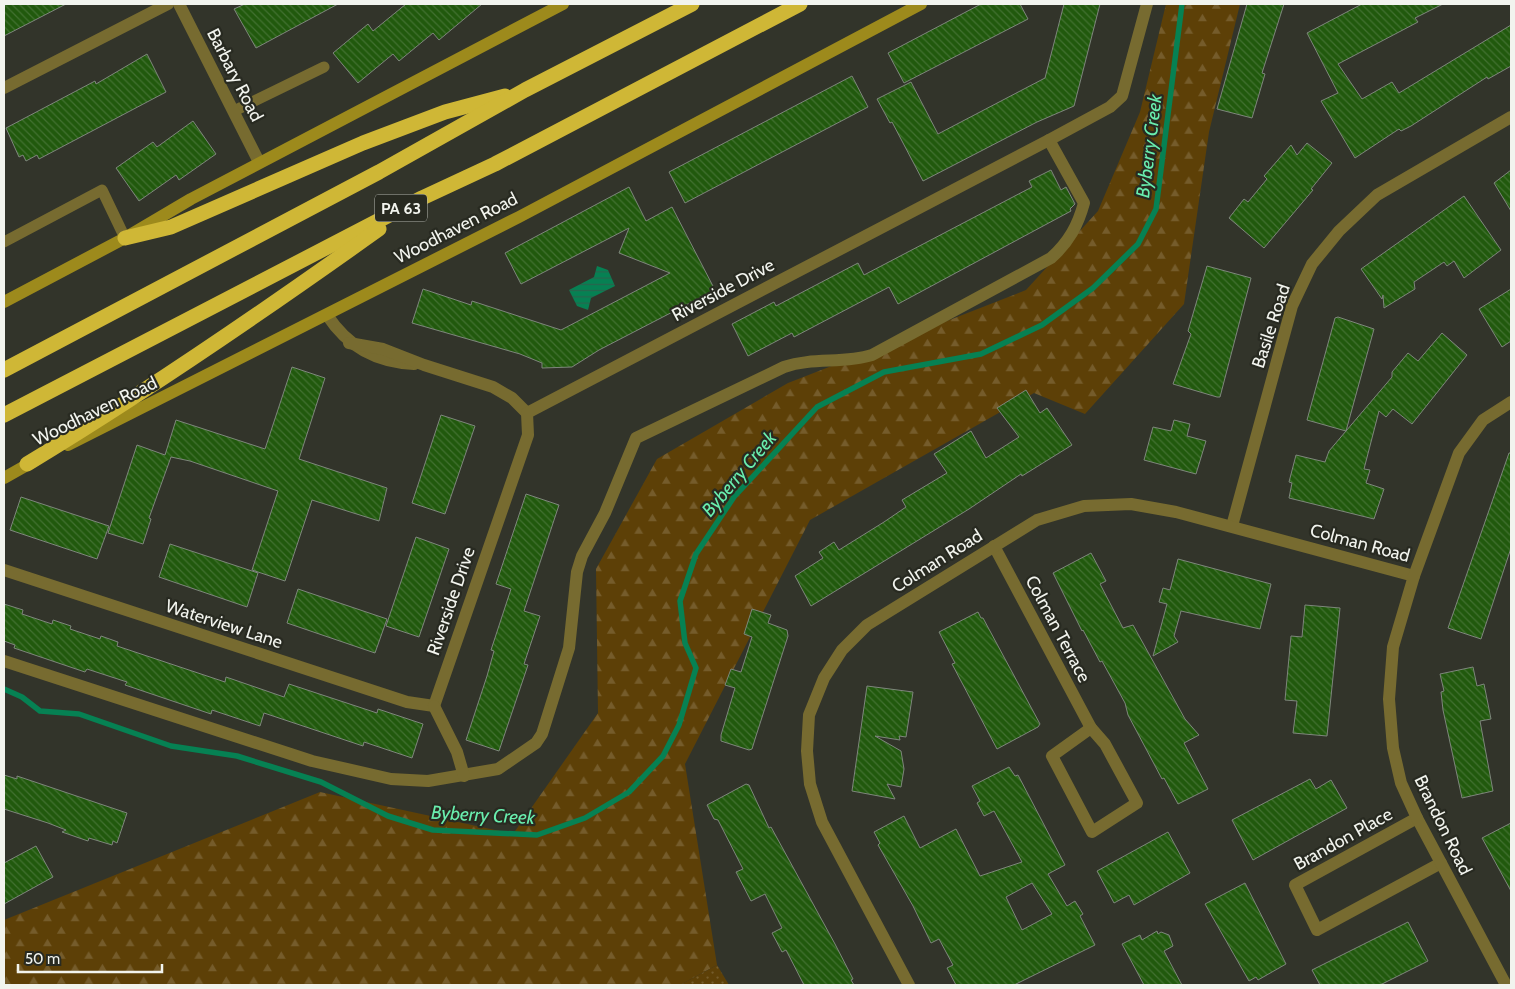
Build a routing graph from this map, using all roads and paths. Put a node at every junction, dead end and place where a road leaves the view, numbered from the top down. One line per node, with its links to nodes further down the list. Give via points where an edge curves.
1 (168, 4): 9 (street)
2 (179, 4): 11 (street, Barbary Road)
3 (564, 4): 14 (main road)
4 (692, 4): 10 (highway, PA 63)
5 (800, 4): 15 (highway, Woodhaven Road / PA 63, via 495,164)
6 (921, 4): 19 (main road, Woodhaven Road)
7 (1147, 4): 13 (street, Riverside Drive, via 1122,96 1110,107)
8 (324, 67): 11 (lane)
9 (4, 88)
10 (525, 90): 16 (highway, via 445,112 363,143 171,227); 20 (highway, PA 63)
11 (234, 111): 14 (street, Barbary Road)
12 (1511, 117): 26 (street, Basile Road, via 1377,195 1312,264 1292,306)
13 (1050, 140): 22 (street, Riverside Drive); 33 (street, via 1084,202 1072,234 1051,258 872,355 844,361 800,361 636,438 605,513 582,556 577,572 568,648 542,734 524,753 505,766)
14 (259, 162): 16 (main road)
15 (422, 198): 23 (highway, Woodhaven Road / PA 63); 24 (highway, via 274,304)
16 (125, 238): 17 (lane, via 102,190); 18 (main road)
17 (4, 242)
18 (4, 302)
19 (327, 315): 22 (street, via 349,343 383,349 492,387 512,398); 24 (main road, Woodhaven Road)
20 (4, 370)
21 (1511, 402): 29 (street, Brandon Road, via 1483,420 1459,453)
22 (527, 413): 31 (street, Riverside Drive, via 528,435)
23 (4, 415)
24 (27, 464): 25 (main road, Woodhaven Road)
25 (4, 478)
26 (1232, 526): 27 (street, Colman Road, via 1131,504 1084,506 1037,520); 29 (street, Colman Road)
27 (994, 546): 32 (street, Colman Terrace); 36 (street, Colman Road, via 866,626 842,650 824,678 809,715 807,751 810,784 822,822)
28 (4, 570): 31 (street, Waterview Lane, via 407,702)
29 (1414, 576): 34 (street, Brandon Road, via 1392,647 1389,699 1393,748 1401,783)
30 (4, 660): 33 (street, via 312,761 391,778 428,781)
31 (434, 706): 33 (street, via 457,752)
32 (1091, 728): 32 (street, Colman Terrace, via 1052,756 1092,832 1137,803 1105,744)
33 (464, 776)
34 (1417, 818): 35 (street, Brandon Road); 35 (street, Brandon Place, via 1295,885 1317,930)
35 (1441, 863): 37 (street, Brandon Road)
36 (910, 985)
37 (1506, 985)

